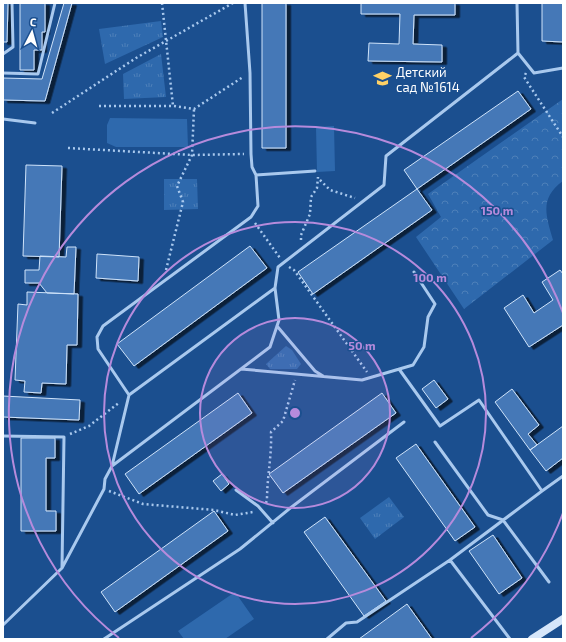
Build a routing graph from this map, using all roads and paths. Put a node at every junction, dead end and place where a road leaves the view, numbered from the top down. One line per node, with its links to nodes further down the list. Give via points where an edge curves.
1 (12, 3): 9 (lane, via 13,47)
2 (56, 3): 12 (lane, via 38,74)
3 (162, 3): 7 (path)
4 (232, 3): 7 (path)
5 (245, 3): 13 (lane)
6 (517, 3): 8 (lane)
7 (168, 40): 15 (path); 17 (path)
8 (518, 53): 10 (lane); 27 (lane, via 386,156 384,185)
9 (3, 54)
10 (529, 67): 11 (lane, via 534,73); 20 (path, via 524,78)
11 (563, 68)
12 (3, 73)
13 (250, 73): 16 (path); 22 (lane)
14 (99, 106): 15 (path)
15 (174, 106): 16 (path)
16 (194, 109): 23 (path)
17 (52, 113)
18 (3, 119): 19 (lane)
19 (35, 123)
20 (563, 137)
21 (68, 148): 23 (path)
22 (250, 154): 23 (path); 25 (lane)
23 (192, 155): 32 (path, via 177,186 183,202)
24 (315, 171): 25 (lane); 26 (path)
25 (256, 175): 28 (lane, via 258,206)
26 (319, 179): 27 (path, via 330,190); 29 (path, via 311,197 310,214 300,235)
27 (363, 201): 29 (lane)
28 (251, 217): 30 (path); 32 (lane)
29 (302, 248): 30 (lane)
30 (283, 263): 33 (lane, via 278,267); 39 (path, via 294,270)
31 (414, 272): 36 (lane, via 435,304 428,317 424,347 413,365)
32 (163, 282): 40 (lane, via 103,326 97,337 98,350)
33 (275, 288): 34 (lane, via 279,320); 40 (lane)
34 (277, 326): 35 (lane, via 270,347); 38 (lane, via 315,371)
35 (241, 369): 37 (lane); 45 (lane)
36 (399, 369): 39 (lane); 49 (lane, via 440,426 479,400)
37 (297, 374): 38 (lane); 50 (path, via 284,421 271,432 267,500)
38 (325, 376): 39 (lane, via 362,380)
39 (371, 377)
40 (129, 395): 43 (path, via 89,426); 45 (lane)
41 (404, 422): 52 (lane)
42 (3, 436): 43 (lane)
43 (64, 437): 54 (lane)
44 (435, 442): 51 (lane, via 488,515)
45 (112, 466): 47 (lane, via 105,479)
46 (563, 476): 49 (lane)
47 (104, 489): 50 (path, via 144,504 214,510 235,515); 54 (lane)
48 (236, 490): 50 (lane)
49 (542, 491): 51 (lane)
50 (262, 510): 52 (lane)
51 (504, 520): 53 (lane); 55 (lane)
52 (273, 523): 58 (lane, via 240,549)
53 (450, 560): 59 (lane, via 357,622 346,623); 60 (lane)
54 (62, 568): 57 (lane)
55 (548, 582)
56 (563, 619): 61 (main road)
57 (3, 625)
58 (104, 639)
59 (327, 639)
60 (510, 639)
61 (532, 639)

